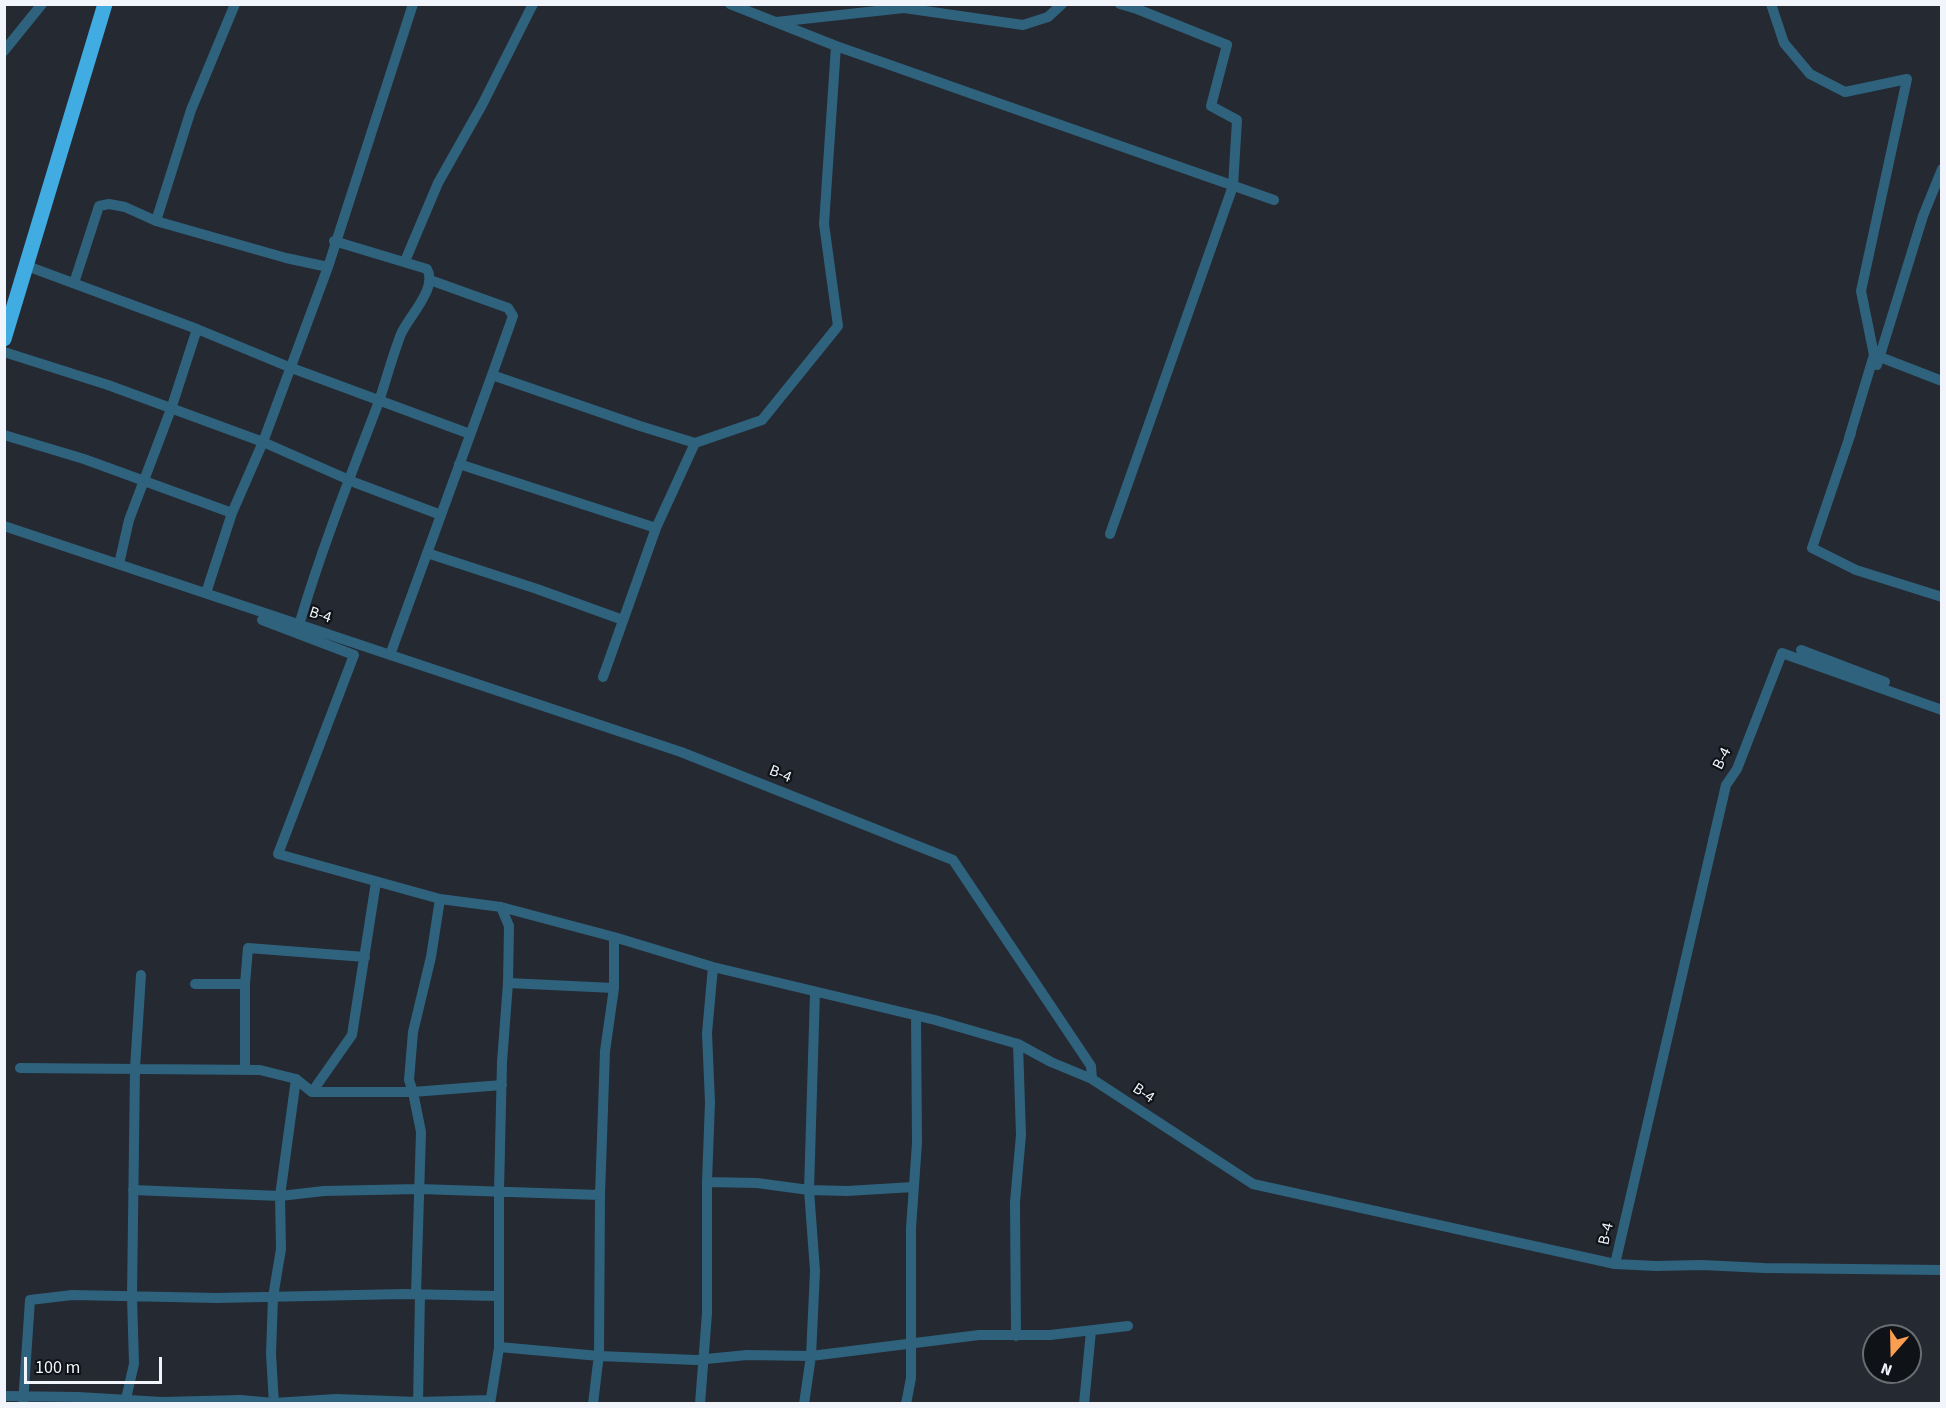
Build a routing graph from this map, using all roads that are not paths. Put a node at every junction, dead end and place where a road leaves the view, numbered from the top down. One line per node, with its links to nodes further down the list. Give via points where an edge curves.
1 (42, 4): 13 (street)
2 (105, 4): 20 (highway)
3 (235, 4): 17 (street, via 191,110)
4 (412, 4): 18 (street)
5 (533, 4): 19 (street, via 438,183)
6 (730, 4): 11 (street)
7 (1062, 4): 11 (street, via 1047,17 1023,25 904,8)
8 (1120, 4): 10 (street)
9 (1771, 4): 35 (street, via 1784,43 1810,74 1845,92 1907,79 1861,291 1874,355)
10 (1137, 7): 15 (street, via 1227,45 1211,106 1237,120)
11 (772, 22): 12 (street)
12 (836, 46): 15 (street); 37 (street, via 824,224 838,326 762,420)
13 (4, 51)
14 (1941, 169): 27 (street)
15 (1233, 186): 16 (street); 45 (street)
16 (1274, 200)
17 (156, 221): 21 (street); 23 (street, via 125,207 99,207)
18 (334, 241): 19 (street); 21 (street)
19 (405, 261): 22 (street, via 427,269)
20 (27, 266): 23 (street); 25 (highway)
21 (328, 267): 28 (street)
22 (430, 280): 29 (street, via 508,308 513,316); 31 (street, via 402,333)
23 (74, 283): 24 (street)
24 (197, 329): 28 (street); 32 (street)
25 (4, 339)
26 (4, 352): 32 (street)
27 (1880, 357): 30 (street); 35 (street)
28 (289, 367): 31 (street); 36 (street)
29 (492, 375): 33 (street); 37 (street)
30 (1941, 381)
31 (379, 400): 33 (street); 39 (street)
32 (171, 409): 36 (street); 40 (street)
33 (470, 434): 38 (street)
34 (4, 435): 40 (street)
35 (1849, 438): 49 (street, via 1812,548 1856,570)
36 (262, 442): 39 (street); 41 (street)
37 (695, 443): 44 (street)
38 (459, 464): 42 (street); 44 (street)
39 (349, 480): 42 (street); 51 (street)
40 (144, 481): 41 (street); 47 (street, via 129,520)
41 (232, 513): 48 (street)
42 (441, 515): 46 (street)
43 (4, 526): 47 (street, B-4)
44 (656, 528): 50 (street)
45 (1110, 534)
46 (427, 553): 50 (street); 53 (street)
47 (123, 566): 48 (street, B-4); 57 (street, via 354,655 278,854)
48 (206, 593): 51 (street, B-4)
49 (1941, 597)
50 (623, 620): 54 (street)
51 (299, 625): 53 (street, B-4)
52 (1801, 650): 55 (street)
53 (390, 655): 75 (street, B-4, via 681,752 953,860 1090,1066)
54 (603, 677)
55 (1941, 703)
56 (1941, 710): 87 (street, B-4, via 1782,653 1737,769 1726,785)
57 (376, 882): 58 (street); 61 (street)
58 (440, 899): 59 (street); 78 (street, via 413,1032 409,1080)
59 (501, 907): 60 (street); 64 (street, via 509,926)
60 (614, 937): 62 (street); 67 (street)
61 (365, 957): 66 (street, via 248,948); 77 (street, via 352,1035)
62 (713, 967): 68 (street); 79 (street, via 707,1033 710,1102)
63 (141, 975): 72 (street)
64 (508, 983): 67 (street); 76 (street)
65 (195, 984): 66 (street)
66 (245, 984): 73 (street)
67 (614, 988): 85 (street, via 605,1052)
68 (814, 992): 69 (street); 83 (street)
69 (916, 1016): 70 (street); 80 (street, via 917,1143)
70 (1018, 1044): 75 (street); 95 (street, via 1021,1135 1014,1202)
71 (20, 1068): 72 (street)
72 (135, 1068): 73 (street); 81 (street)
73 (245, 1070): 74 (street)
74 (296, 1079): 77 (street); 86 (street)
75 (1092, 1079): 87 (street, B-4, via 1254,1184)
76 (502, 1086): 78 (street); 84 (street)
77 (312, 1092): 78 (street)
78 (414, 1092): 82 (street, via 421,1132)
79 (706, 1182): 83 (street); 100 (street)
80 (912, 1187): 83 (street); 96 (street)
81 (133, 1190): 86 (street); 91 (street)
82 (419, 1190): 84 (street); 86 (street, via 324,1191); 89 (street)
83 (809, 1190): 99 (street, via 815,1272)
84 (499, 1191): 85 (street); 90 (street)
85 (600, 1195): 98 (street)
86 (280, 1196): 92 (street, via 281,1249)
87 (1615, 1264): 88 (street)
88 (1941, 1270)
89 (418, 1294): 90 (street); 92 (street); 106 (street)
90 (498, 1296): 97 (street)
91 (132, 1297): 92 (street); 102 (street, via 72,1295 30,1300); 103 (street, via 134,1364)
92 (273, 1297): 105 (street)
93 (1128, 1326): 94 (street)
94 (1091, 1331): 95 (street); 111 (street)
95 (1016, 1336): 96 (street, via 980,1335)
96 (911, 1343): 99 (street); 110 (street)
97 (499, 1347): 98 (street); 104 (street)
98 (599, 1356): 100 (street); 107 (street)
99 (811, 1356): 100 (street); 109 (street)
100 (704, 1359): 108 (street)
101 (4, 1396): 102 (street)
102 (24, 1400): 103 (street)
103 (125, 1401): 105 (street)
104 (490, 1402): 106 (street)
105 (274, 1403): 106 (street, via 336,1399)
106 (418, 1403)
107 (593, 1404)
108 (700, 1404)
109 (804, 1404)
110 (906, 1404)
111 (1084, 1404)

